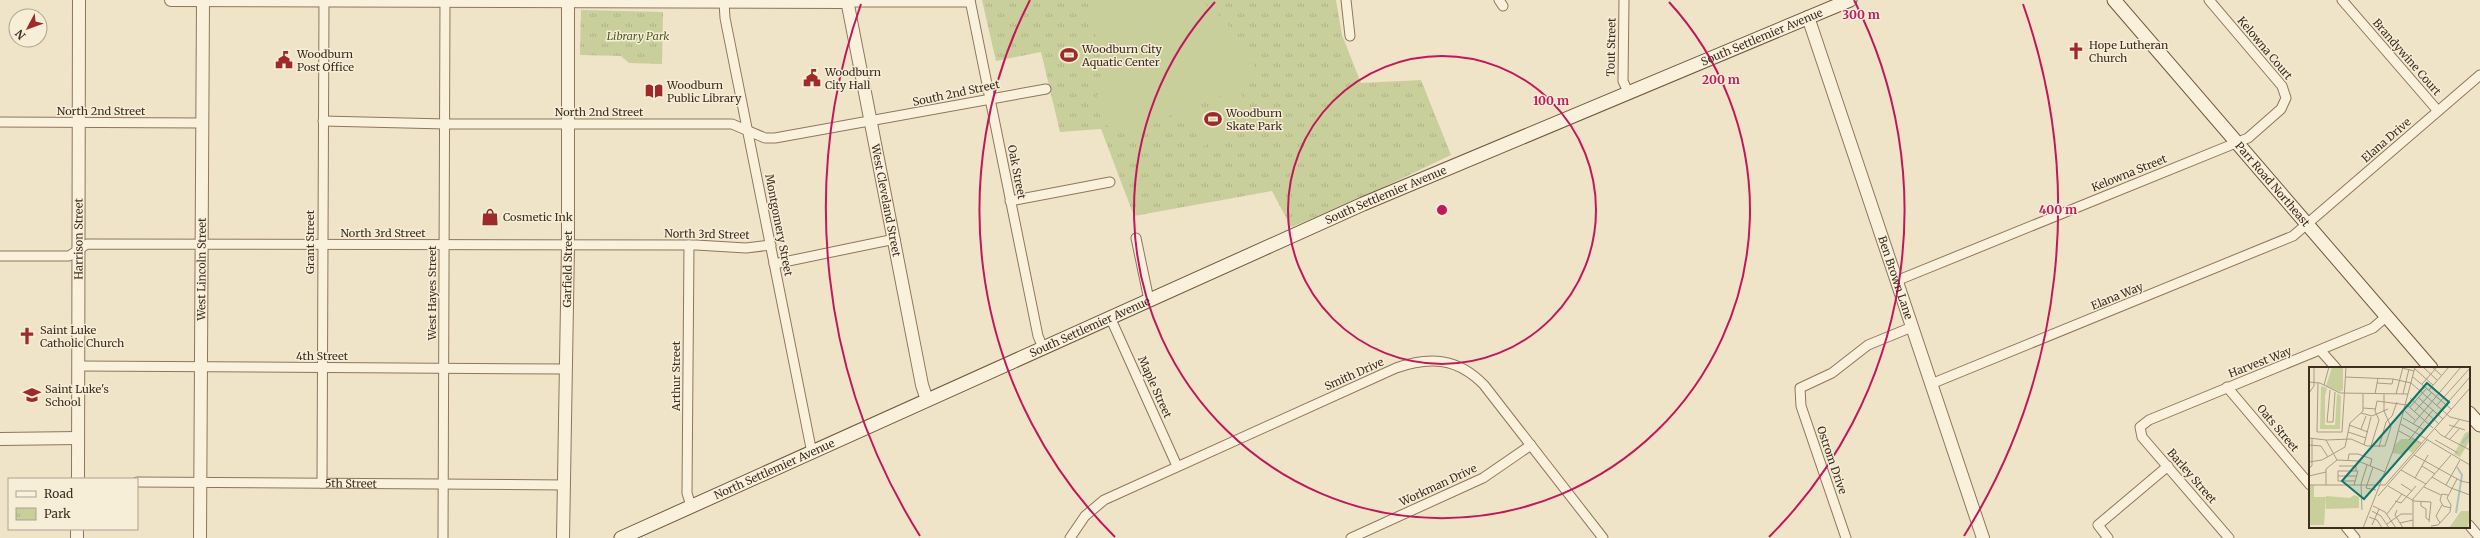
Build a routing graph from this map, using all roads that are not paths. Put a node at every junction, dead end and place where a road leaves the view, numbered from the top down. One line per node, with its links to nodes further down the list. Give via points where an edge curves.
1 (79, 0): 27 (street, Harrison Street)
2 (171, 0): 3 (street)
3 (203, 0): 10 (street); 28 (street, West Lincoln Street)
4 (1346, 0): 18 (street)
5 (1624, 0): 21 (street, Tout Street, via 1623,81)
6 (1850, 0): 17 (main road, South Settlemier Avenue)
7 (2114, 0): 32 (main road, Parr Road Northeast)
8 (2208, 0): 32 (street, Kelowna Court, via 2285,92 2285,104 2282,109 2250,137)
9 (2342, 0): 23 (street, Brandywine Court)
10 (324, 1): 11 (street); 24 (street, Grant Street)
11 (445, 1): 12 (street); 29 (street, West Hayes Street)
12 (568, 1): 13 (street); 30 (street, Garfield Street)
13 (690, 1): 16 (street)
14 (847, 1): 15 (street); 16 (street); 25 (street, West Cleveland Street)
15 (970, 1): 22 (street, Oak Street)
16 (724, 2): 31 (street, Montgomery Street)
17 (1808, 18): 21 (main road, South Settlemier Avenue); 47 (street, Ben Brown Lane)
18 (1350, 36)
19 (2480, 74): 23 (street, Elana Drive)
20 (1046, 89): 22 (street, South 2nd Street)
21 (1628, 92): 48 (main road, South Settlemier Avenue, via 1363,204)
22 (991, 98): 25 (street, South 2nd Street); 34 (street, Oak Street)
23 (2438, 111): 35 (street, Elana Drive)
24 (323, 121): 29 (street, North 2nd Street); 39 (street, Grant Street)
25 (870, 121): 31 (street, North 2nd Street, via 775,138 765,138); 37 (street, West Cleveland Street)
26 (0, 122): 27 (street, North 2nd Street)
27 (80, 123): 28 (street, North 2nd Street); 44 (street, Harrison Street)
28 (202, 123): 38 (street, West Lincoln Street)
29 (446, 124): 30 (street, North 2nd Street); 40 (street, West Hayes Street)
30 (567, 124): 31 (street, North 2nd Street, via 732,124); 43 (street, Garfield Street)
31 (747, 130): 42 (street, Montgomery Street)
32 (2237, 142): 35 (main road, Parr Road Northeast); 47 (street, Kelowna Street)
33 (1110, 182): 34 (street)
34 (1010, 201): 52 (street, Oak Street, via 1038,336)
35 (2307, 224): 49 (main road, Parr Road Northeast); 61 (street, Elana Way, via 2293,236 2282,241)
36 (1136, 238): 48 (street)
37 (895, 239): 46 (street); 63 (street, West Cleveland Street)
38 (201, 244): 39 (street, North 3rd Street); 44 (street, North 3rd Street, via 87,244); 55 (street, West Lincoln Street)
39 (322, 245): 40 (street, North 3rd Street); 58 (street, Grant Street)
40 (444, 245): 43 (street, North 3rd Street); 59 (street, West Hayes Street)
41 (689, 245): 42 (street, North 3rd Street, via 746,248); 43 (street, North 3rd Street); 80 (street, Arthur Street, via 687,493)
42 (770, 245): 46 (street, Montgomery Street)
43 (568, 246): 60 (street, Garfield Street)
44 (78, 249): 45 (street, North 3rd Street, via 69,256); 54 (street, Harrison Street)
45 (0, 256)
46 (774, 264): 70 (street, Montgomery Street)
47 (1896, 281): 51 (street, Ben Brown Lane)
48 (1149, 300): 50 (main road, South Settlemier Avenue)
49 (2387, 316): 53 (street, Harvest Way, via 2373,328); 57 (main road, Parr Road Northeast)
50 (1110, 317): 52 (main road, South Settlemier Avenue); 71 (street, Maple Street)
51 (1912, 327): 61 (street, Ben Brown Lane); 90 (street, Ostrom Drive, via 1868,345 1832,373 1800,388 1801,406)
52 (1043, 348): 63 (main road, South Settlemier Avenue)
53 (2321, 351): 56 (street); 62 (street, Harvest Way)
54 (78, 366): 55 (street, 4th Street); 67 (street, Harrison Street)
55 (201, 367): 58 (street, 4th Street); 75 (street, West Lincoln Street)
56 (2335, 367)
57 (2430, 367)
58 (322, 368): 59 (street, 4th Street); 76 (street, Grant Street)
59 (444, 368): 60 (street, 4th Street); 77 (street, West Hayes Street)
60 (566, 369): 79 (street, Garfield Street)
61 (1931, 384): 91 (street, Ben Brown Lane)
62 (2227, 388): 66 (street, Harvest Way, via 2149,420); 78 (street, Oats Street)
63 (927, 400): 70 (main road, North Settlemier Avenue)
64 (2470, 414): 65 (main road)
65 (2480, 425)
66 (2140, 427): 72 (street, Barley Street, via 2142,436)
67 (78, 438): 68 (street); 73 (street, Harrison Street)
68 (0, 439)
69 (1531, 445): 71 (street, Smith Drive, via 1477,377 1450,362 1428,360 1396,368); 88 (street, Workman Drive, via 1483,478); 89 (street, Smith Drive)
70 (812, 453): 80 (main road, North Settlemier Avenue)
71 (1177, 466): 87 (street, Smith Drive, via 1097,504)
72 (2168, 466): 92 (street, via 2098,525); 93 (street, Barley Street)
73 (78, 478)
74 (138, 482): 75 (street, 5th Street)
75 (200, 482): 76 (street, 5th Street); 83 (street, West Lincoln Street)
76 (322, 483): 77 (street, 5th Street)
77 (444, 484): 79 (street, 5th Street); 84 (street, West Hayes Street)
78 (2309, 484)
79 (565, 485): 85 (street, Garfield Street)
80 (691, 506): 86 (main road, North Settlemier Avenue)
81 (2470, 526): 95 (street)
82 (2347, 528): 94 (street)
83 (200, 538)
84 (443, 538)
85 (563, 538)
86 (621, 538)
87 (1070, 538)
88 (1351, 538)
89 (1603, 538)
90 (1846, 538)
91 (1983, 538)
92 (2108, 538)
93 (2229, 538)
94 (2355, 538)
95 (2480, 538)

